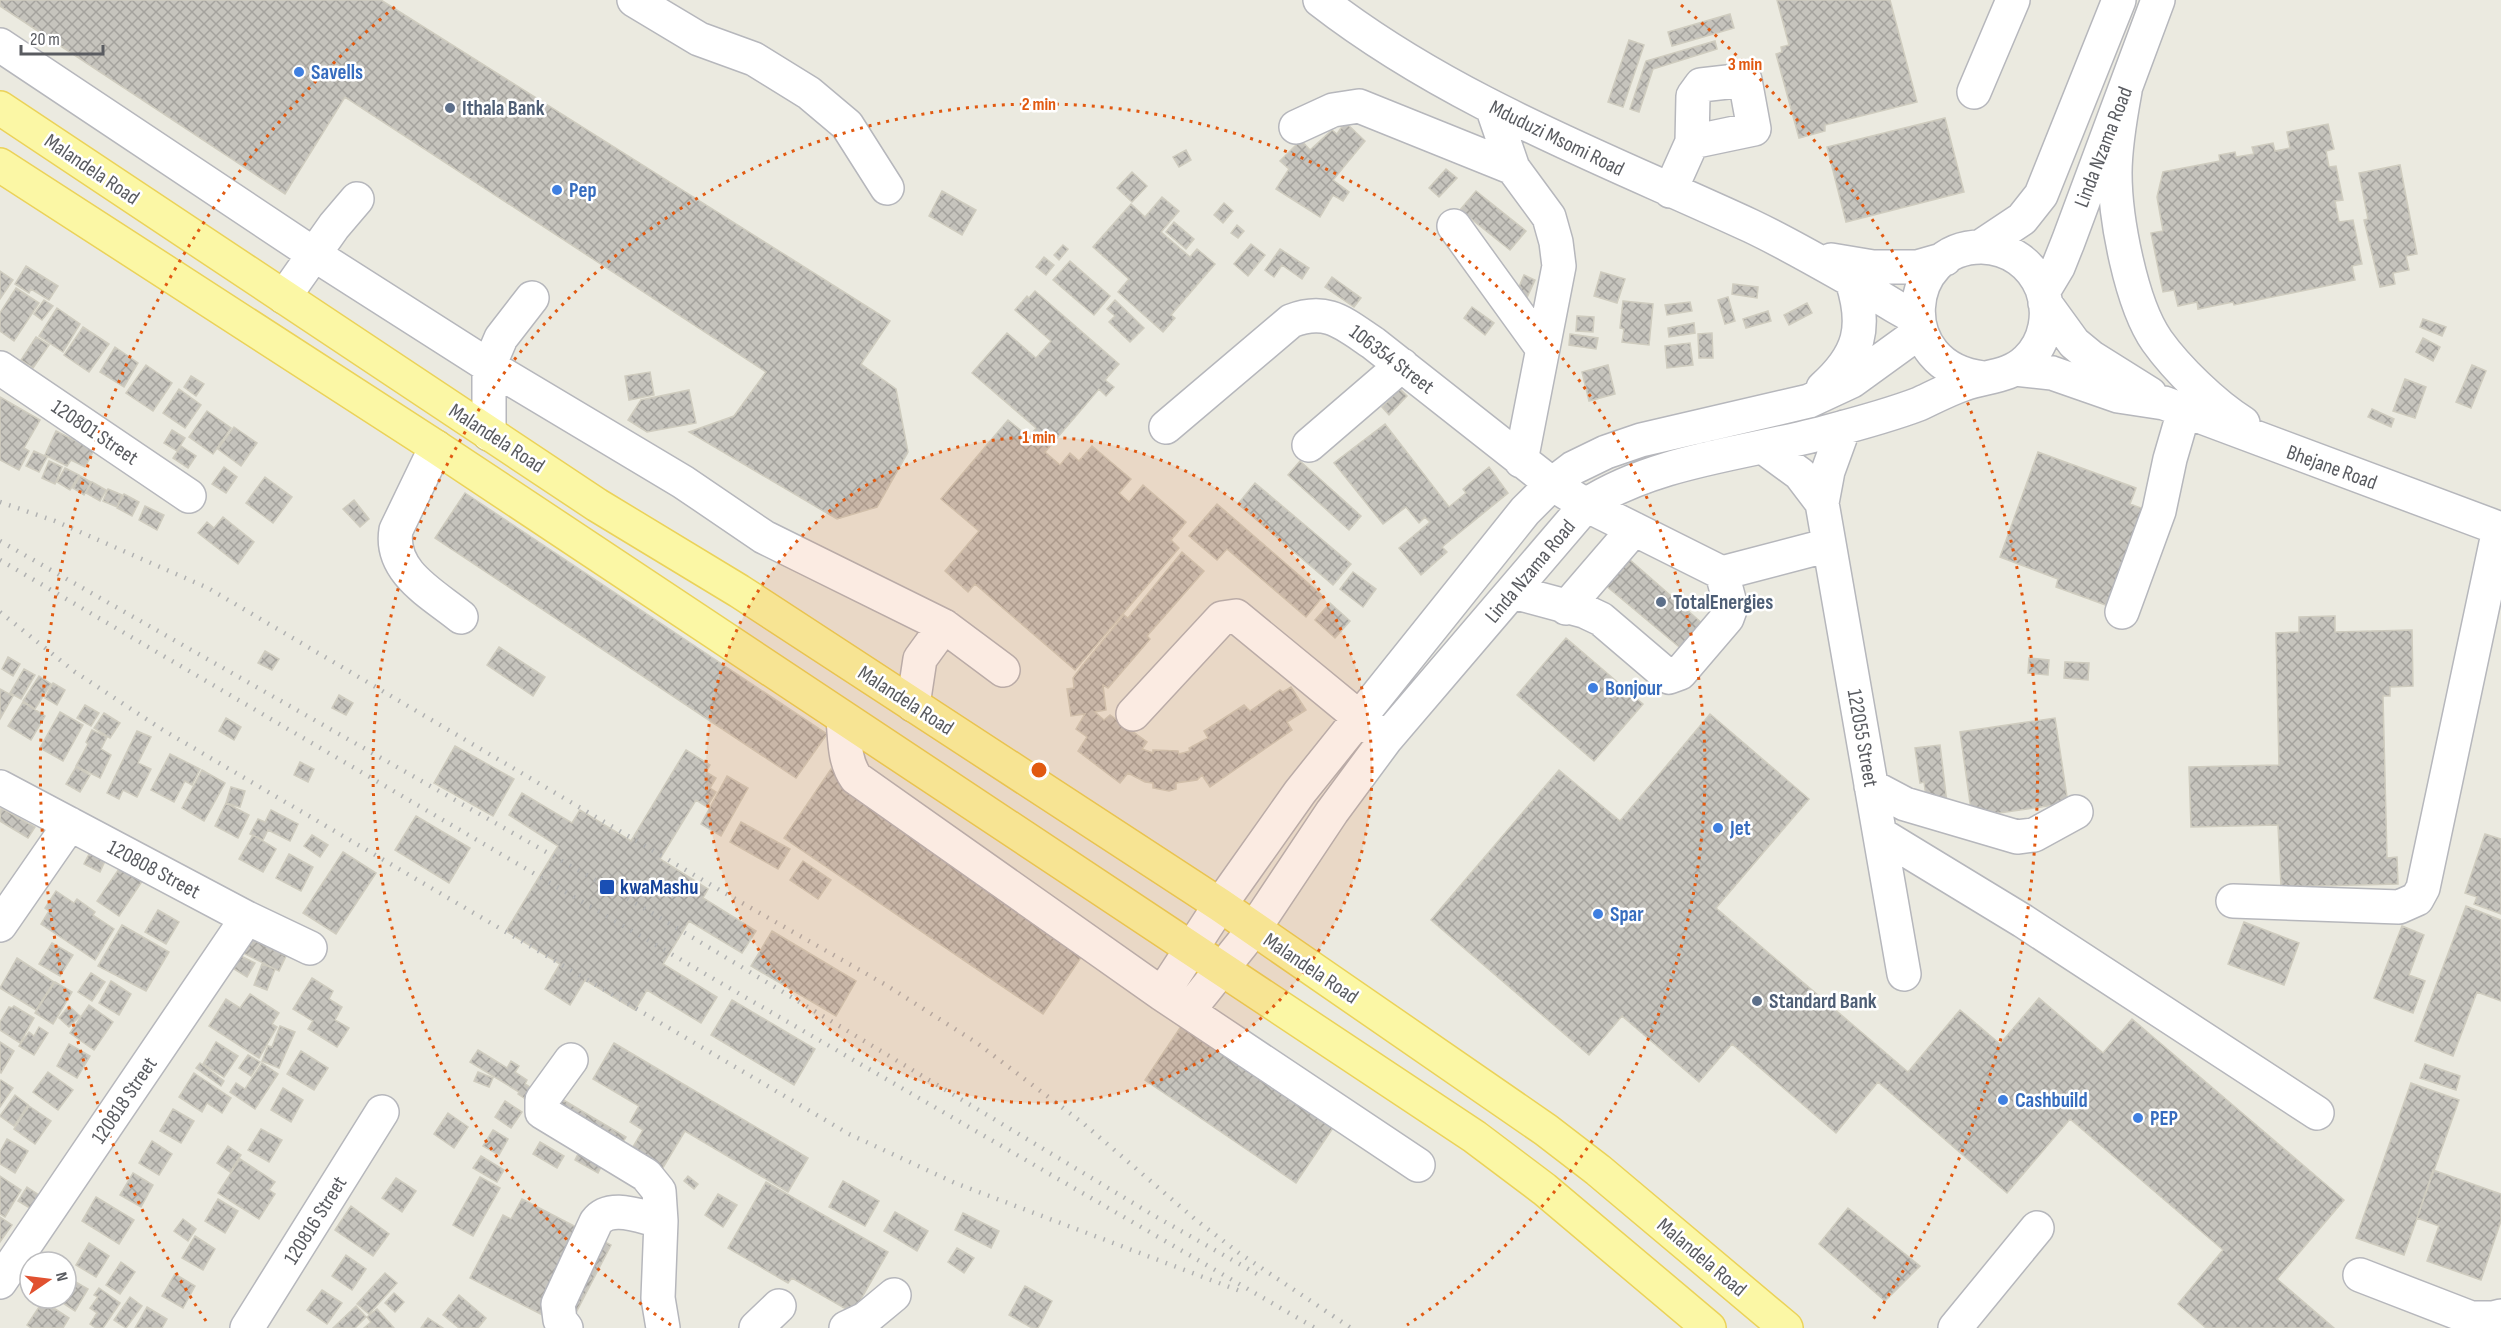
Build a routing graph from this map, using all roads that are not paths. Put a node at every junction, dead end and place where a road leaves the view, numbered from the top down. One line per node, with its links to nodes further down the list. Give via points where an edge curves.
1 (634, 0): 15 (street, via 699,39 754,60 809,93 848,125)
2 (1320, 0): 9 (street, Mduduzi Msomi Road, via 1433,77)
3 (2013, 0): 7 (street)
4 (2119, 0): 19 (street, Linda Nzama Road, via 2041,195 2022,219)
5 (2158, 0): 8 (street, Linda Nzama Road)
6 (0, 45): 21 (street)
7 (1974, 92)
8 (2125, 92): 26 (street, Linda Nzama Road); 43 (street, via 2115,174 2129,271 2144,316 2157,340 2218,405)
9 (1492, 107): 14 (street); 16 (street, Mduduzi Msomi Road)
10 (0, 108): 24 (main road, Malandela Road)
11 (1296, 127): 14 (street, via 1333,110 1359,106)
12 (1692, 142): 16 (street)
13 (0, 165): 41 (main road, Malandela Road)
14 (1513, 168): 28 (street, via 1549,217 1557,242 1558,266)
15 (888, 188)
16 (1670, 191): 20 (street, Mduduzi Msomi Road)
17 (357, 199): 21 (street)
18 (1454, 226): 28 (street)
19 (1980, 247): 22 (street); 26 (street, via 2018,258 2037,277)
20 (1806, 254): 22 (street, Mduduzi Msomi Road, via 1873,267 1917,267); 23 (street, Mduduzi Msomi Road)
21 (315, 255): 24 (street); 30 (street)
22 (1945, 259): 27 (street, via 1921,291)
23 (1852, 281): 27 (street, Mduduzi Msomi Road); 34 (street, via 1860,306 1856,347 1847,362)
24 (284, 297): 39 (main road, Malandela Road)
25 (532, 298): 30 (street, via 501,338)
26 (2044, 298): 32 (street, via 2047,321 2043,335 2027,360); 35 (street, Bhejane Road, via 2074,343)
27 (1919, 325): 33 (street, via 1930,350 1944,365); 34 (street, Linda Nzama Road, via 1852,381)
28 (1542, 348): 45 (street)
29 (1402, 365): 36 (street, 106354 Street, via 1343,323 1318,314 1307,315 1291,321); 40 (street); 45 (street, 106354 Street)
30 (489, 366): 39 (street); 60 (street, via 683,482 764,537)
31 (0, 368): 47 (street, 120801 Street)
32 (2015, 369): 33 (street); 35 (street, Bhejane Road, via 2052,373 2118,396)
33 (1983, 378): 38 (street, Linda Nzama Road, via 1899,411)
34 (1809, 401): 37 (street, Linda Nzama Road)
35 (2174, 407): 43 (street, Bhejane Road); 57 (street, via 2170,459 2159,511)
36 (1166, 427)
37 (1699, 427): 44 (street); 46 (street, Linda Nzama Road, via 1606,452 1573,468)
38 (1844, 427): 42 (street, Linda Nzama Road); 48 (street, 122055 Street, via 1828,471)
39 (489, 434): 63 (main road, Malandela Road)
40 (1309, 445)
41 (436, 447): 58 (street, via 396,530 394,542 407,573); 67 (main road, Malandela Road)
42 (1762, 447): 44 (street, Linda Nzama Road); 48 (street, 122055 Street, via 1800,474)
43 (2281, 448): 51 (street, Bhejane Road)
44 (1706, 460): 49 (street, Linda Nzama Road, via 1631,482)
45 (1521, 461): 46 (street, 106354 Street)
46 (1552, 484): 49 (street, 106354 Street); 55 (street, Linda Nzama Road)
47 (189, 496)
48 (1822, 503): 52 (street, 122055 Street)
49 (1586, 505): 50 (street, 106354 Street); 54 (street, Linda Nzama Road)
50 (1634, 529): 53 (street, 106354 Street); 56 (street)
51 (2500, 529): 74 (street, via 2423,888 2417,899 2399,907)
52 (1829, 545): 53 (street); 69 (street, 122055 Street)
53 (1722, 573): 56 (street, via 1731,607 1727,618 1674,677 1669,677 1601,619)
54 (1513, 592): 56 (street); 59 (street, Linda Nzama Road)
55 (1458, 594): 59 (street); 66 (street, Linda Nzama Road)
56 (1566, 608)
57 (2122, 612)
58 (461, 617)
59 (1491, 618): 68 (street, Linda Nzama Road)
60 (944, 626): 61 (street); 62 (street)
61 (920, 659): 63 (street); 64 (street)
62 (1003, 670)
63 (871, 677): 64 (main road, Malandela Road)
64 (913, 705): 75 (main road, Malandela Road)
65 (1133, 714): 66 (street, via 1229,615 1236,616)
66 (1360, 717): 68 (street); 75 (street, Linda Nzama Road, via 1300,792)
67 (843, 719): 80 (main road, Malandela Road); 83 (street, via 846,756 856,778)
68 (1386, 739): 78 (street, Linda Nzama Road)
69 (1871, 786): 71 (street, via 1905,804 2017,837 2034,835); 73 (street, 122055 Street)
70 (0, 787): 72 (street, 120808 Street)
71 (2076, 812)
72 (70, 824): 76 (street, 120808 Street); 77 (street)
73 (1880, 834): 82 (street, 122055 Street); 86 (street, via 2033,927)
74 (2233, 901)
75 (1220, 905): 78 (main road, Malandela Road); 80 (street, Linda Nzama Road)
76 (247, 918): 79 (street, 120808 Street); 91 (street, 120818 Street)
77 (0, 925)
78 (1254, 929): 81 (street, Linda Nzama Road); 99 (main road, Malandela Road, via 1546,1130)
79 (310, 948)
80 (1191, 950): 81 (main road, Malandela Road); 83 (street, Linda Nzama Road)
81 (1220, 970): 83 (street, Linda Nzama Road); 98 (main road, Malandela Road, via 1475,1137 1545,1189)
82 (1904, 974)
83 (1175, 1003): 87 (street)
84 (571, 1060): 88 (street, via 542,1100 542,1112 646,1174 659,1191)
85 (382, 1112): 94 (street, 120816 Street)
86 (2318, 1113)
87 (1418, 1165)
88 (661, 1221): 95 (street, via 612,1211 601,1215 558,1304 560,1320); 96 (street, via 658,1298)
89 (2037, 1228): 100 (street)
90 (2360, 1275): 93 (street, via 2471,1318)
91 (0, 1282)
92 (894, 1295): 97 (street, via 865,1319)
93 (2501, 1316)
94 (247, 1328)
95 (566, 1328)
96 (663, 1328)
97 (846, 1328)
98 (1708, 1328)
99 (1786, 1328)
100 (1955, 1328)

